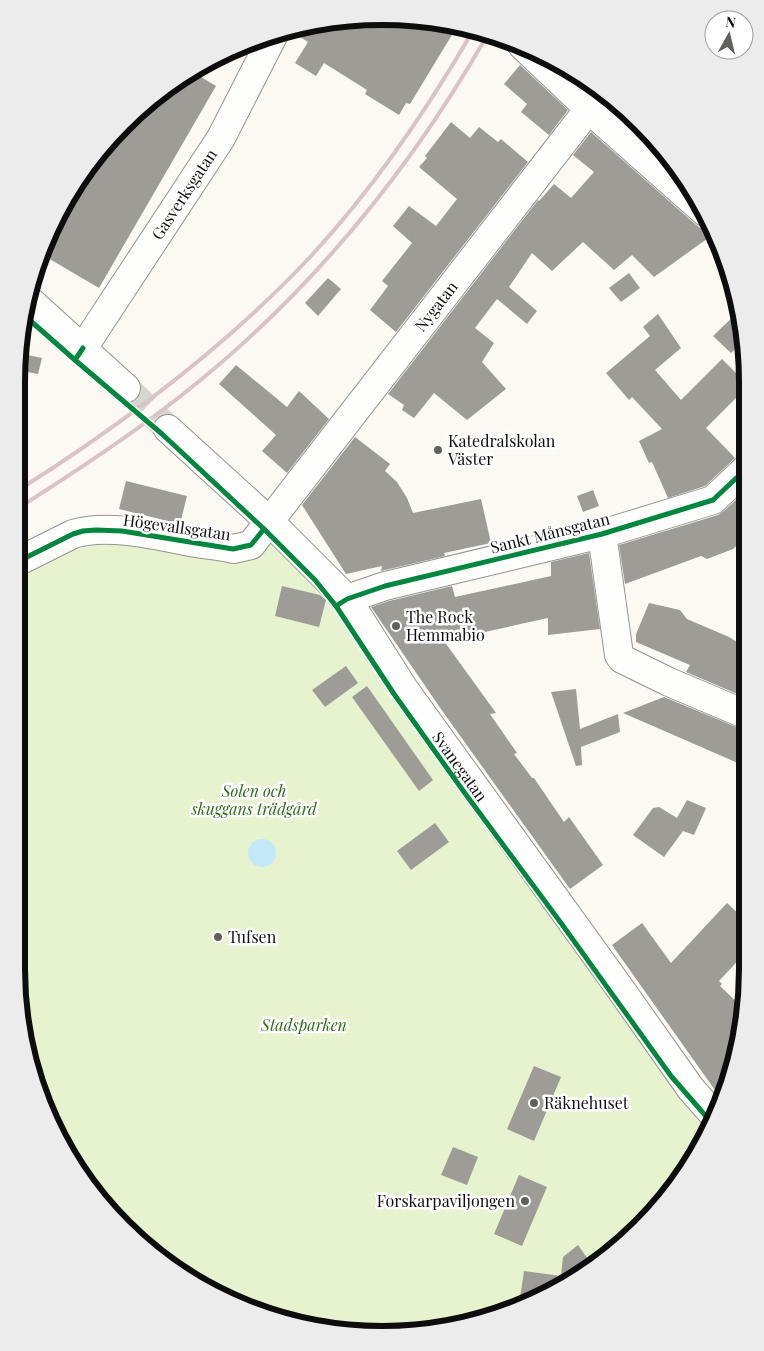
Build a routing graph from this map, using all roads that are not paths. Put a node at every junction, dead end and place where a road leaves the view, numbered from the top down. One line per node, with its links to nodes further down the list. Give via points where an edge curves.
1 (269, 43): 6 (street, Gasverksgatan, via 221,138)
2 (555, 70): 3 (street)
3 (595, 100): 4 (street); 10 (street, Nygatan)
4 (681, 188)
5 (34, 304): 6 (street)
6 (83, 348): 7 (street)
7 (126, 388)
8 (168, 429): 10 (street, Svanegatan)
9 (739, 476): 11 (street, Sankt Månsgatan, via 713,500)
10 (270, 522): 12 (street, Högevallsgatan, via 251,545 242,548 96,530 73,534); 13 (street, Svanegatan)
11 (602, 534): 13 (street, Sankt Månsgatan, via 386,586); 14 (street, via 619,656 669,682)
12 (25, 558)
13 (347, 599): 15 (street, Svanegatan, via 404,689 691,1089)
14 (739, 712)
15 (710, 1110)

